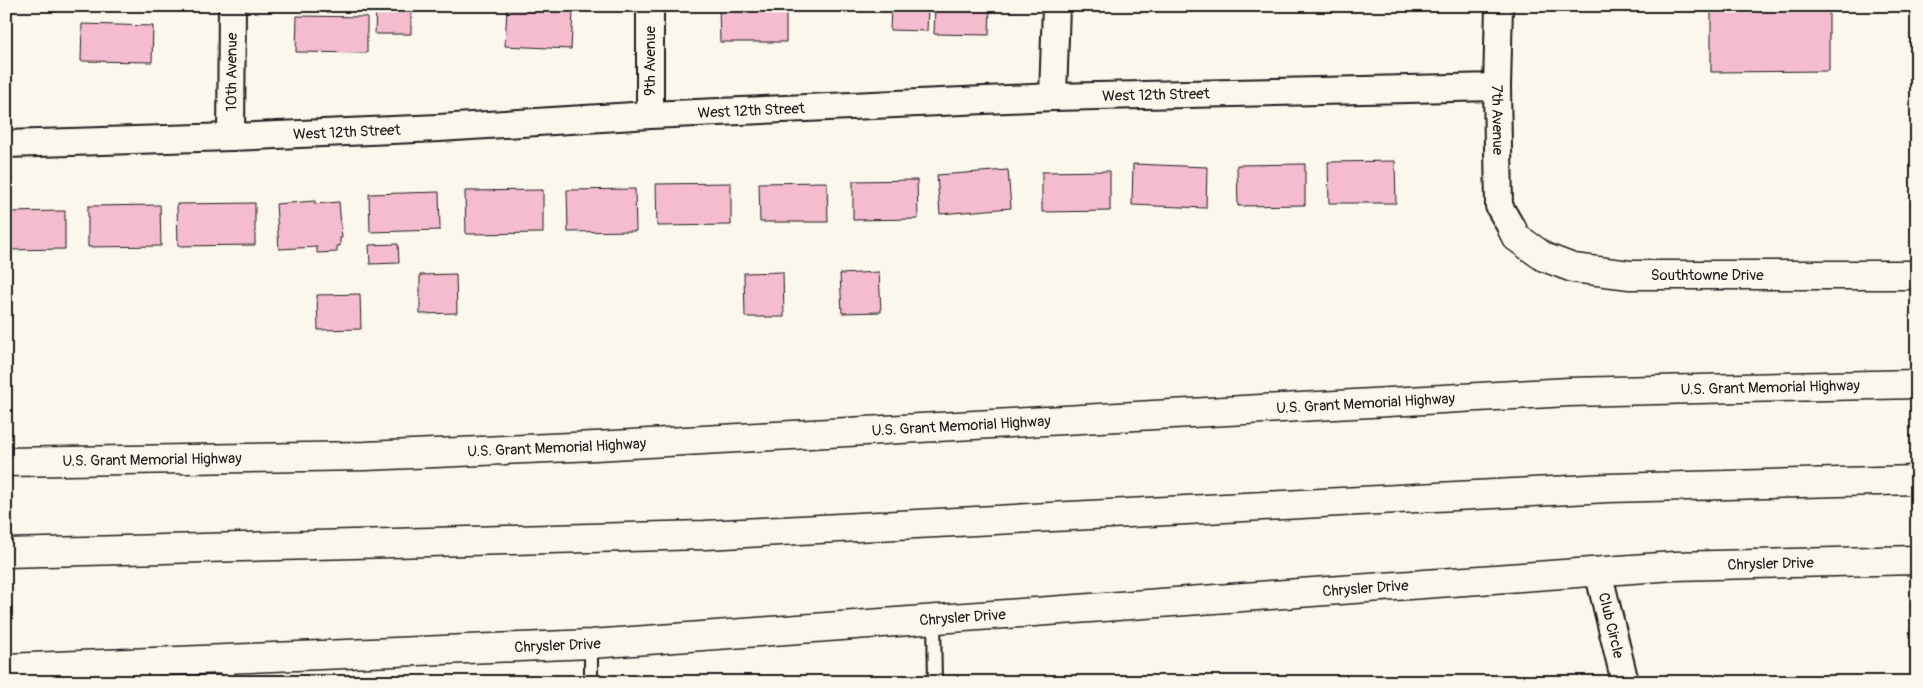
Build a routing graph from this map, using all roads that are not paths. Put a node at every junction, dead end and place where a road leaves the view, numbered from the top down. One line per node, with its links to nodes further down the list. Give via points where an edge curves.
1 (232, 6): 8 (street, 10th Avenue)
2 (650, 6): 7 (street, 9th Avenue)
3 (1056, 6): 6 (street)
4 (1499, 6): 5 (street, 7th Avenue)
5 (1497, 87): 6 (street, West 12th Street); 10 (street, 7th Avenue, via 1499,206)
6 (1053, 97): 7 (street, West 12th Street)
7 (650, 115): 8 (street, West 12th Street)
8 (231, 137): 9 (street, West 12th Street)
9 (6, 144)
10 (1512, 229): 11 (main road, Southtowne Drive, via 1516,237 1544,257 1573,268 1630,275)
11 (1917, 275)
12 (1917, 384): 13 (main road, U.S. Grant Memorial Highway, via 1569,392 365,456)
13 (6, 462)
14 (1917, 480): 15 (main road, via 1608,488 704,535)
15 (6, 553)
16 (1917, 560): 17 (main road, Chrysler Drive)
17 (1598, 571): 18 (main road, Chrysler Drive); 24 (street, Club Circle)
18 (934, 619): 19 (main road, Chrysler Drive); 23 (lane)
19 (591, 644): 21 (main road, Chrysler Drive); 22 (lane)
20 (6, 668): 21 (main road, Chrysler Drive)
21 (228, 670)
22 (591, 682)
23 (935, 682)
24 (1625, 682)

